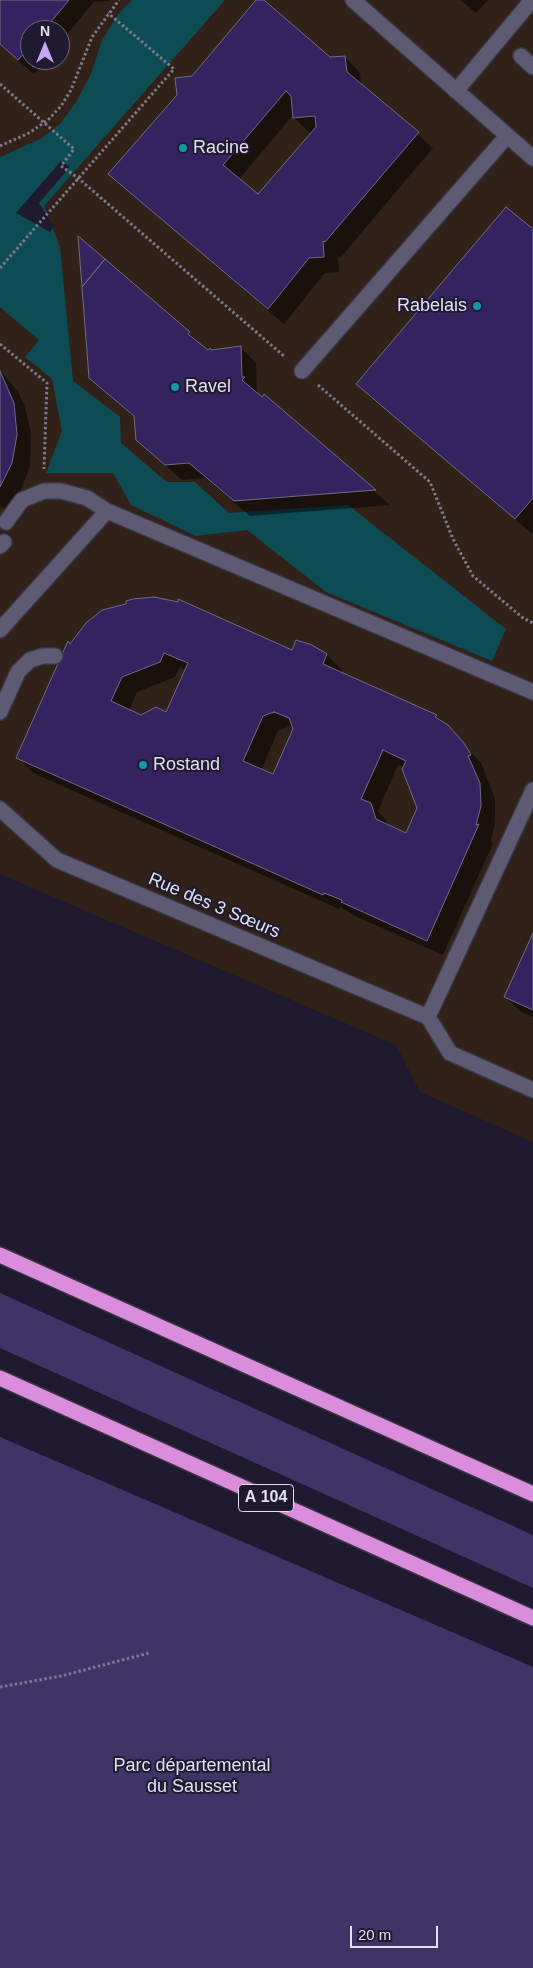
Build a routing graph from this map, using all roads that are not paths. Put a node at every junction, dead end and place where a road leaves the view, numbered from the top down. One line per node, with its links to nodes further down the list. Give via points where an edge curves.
1 (353, 0): 5 (street)
2 (532, 0): 5 (street)
3 (520, 56): 4 (street)
4 (533, 67)
5 (456, 91): 6 (street)
6 (507, 136): 7 (street); 8 (street)
7 (533, 158)
8 (302, 371)
9 (106, 511): 10 (street, via 87,498 62,491 44,491 22,500); 11 (street); 13 (street)
10 (6, 522)
11 (0, 630)
12 (55, 656): 14 (street, via 30,660 18,672)
13 (533, 692)
14 (0, 712)
15 (533, 790): 17 (street)
16 (0, 809): 17 (street, Rue des 3 Sœurs, via 57,860)
17 (428, 1017): 18 (street, via 450,1053)
18 (533, 1090)
19 (0, 1255): 21 (highway)
20 (0, 1378): 22 (highway, A 104)
21 (533, 1494)
22 (533, 1618)

